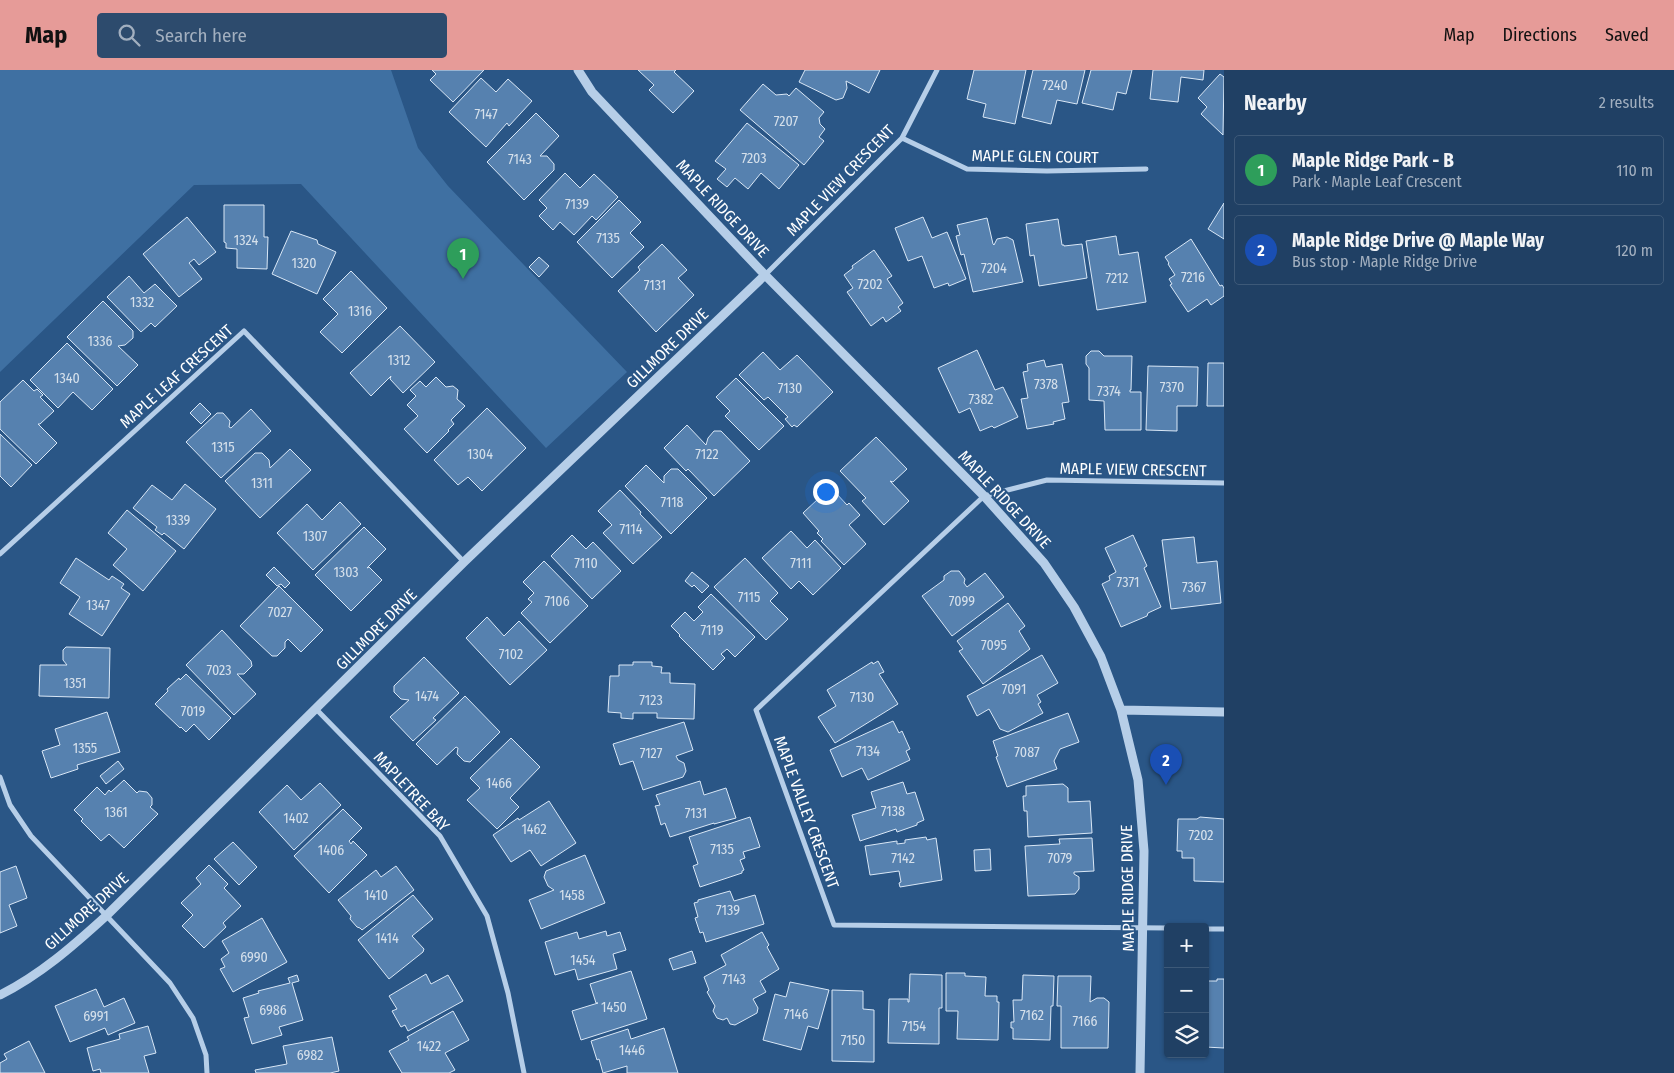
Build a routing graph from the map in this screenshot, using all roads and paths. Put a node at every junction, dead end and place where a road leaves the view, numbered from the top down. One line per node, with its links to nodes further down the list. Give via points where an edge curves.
1 (578, 70): 5 (street, MAPLE RIDGE DRIVE, via 592,92)
2 (937, 70): 3 (street, MAPLE VIEW CRESCENT)
3 (902, 138): 4 (street, MAPLE GLEN COURT, via 967,169); 5 (street, MAPLE VIEW CRESCENT)
4 (1146, 169)
5 (765, 275): 7 (street, MAPLE RIDGE DRIVE); 9 (street, GILLMORE DRIVE)
6 (1224, 483): 7 (street, MAPLE VIEW CRESCENT, via 1047,480)
7 (984, 496): 11 (street, MAPLE RIDGE DRIVE, via 1044,563 1074,607 1101,657); 15 (street, MAPLE VALLEY CRESCENT, via 756,710 834,926)
8 (0, 554): 9 (street, MAPLE LEAF CRESCENT, via 244,331)
9 (464, 562): 10 (street, GILLMORE DRIVE)
10 (316, 709): 14 (street, GILLMORE DRIVE); 21 (street, MAPLETREE BAY, via 440,836 487,916 508,993)
11 (1121, 710): 12 (street); 15 (street, MAPLE RIDGE DRIVE, via 1138,780 1144,851)
12 (1224, 712)
13 (0, 777): 14 (street, via 10,805 31,836)
14 (106, 916): 19 (street, GILLMORE DRIVE, via 72,947 22,984); 20 (street, via 170,983 193,1018 206,1055)
15 (1144, 928): 16 (street); 22 (street, MAPLE RIDGE DRIVE)
16 (1164, 928)
17 (1209, 929): 18 (street)
18 (1224, 929)
19 (0, 995)
20 (207, 1073)
21 (524, 1073)
22 (1140, 1073)

